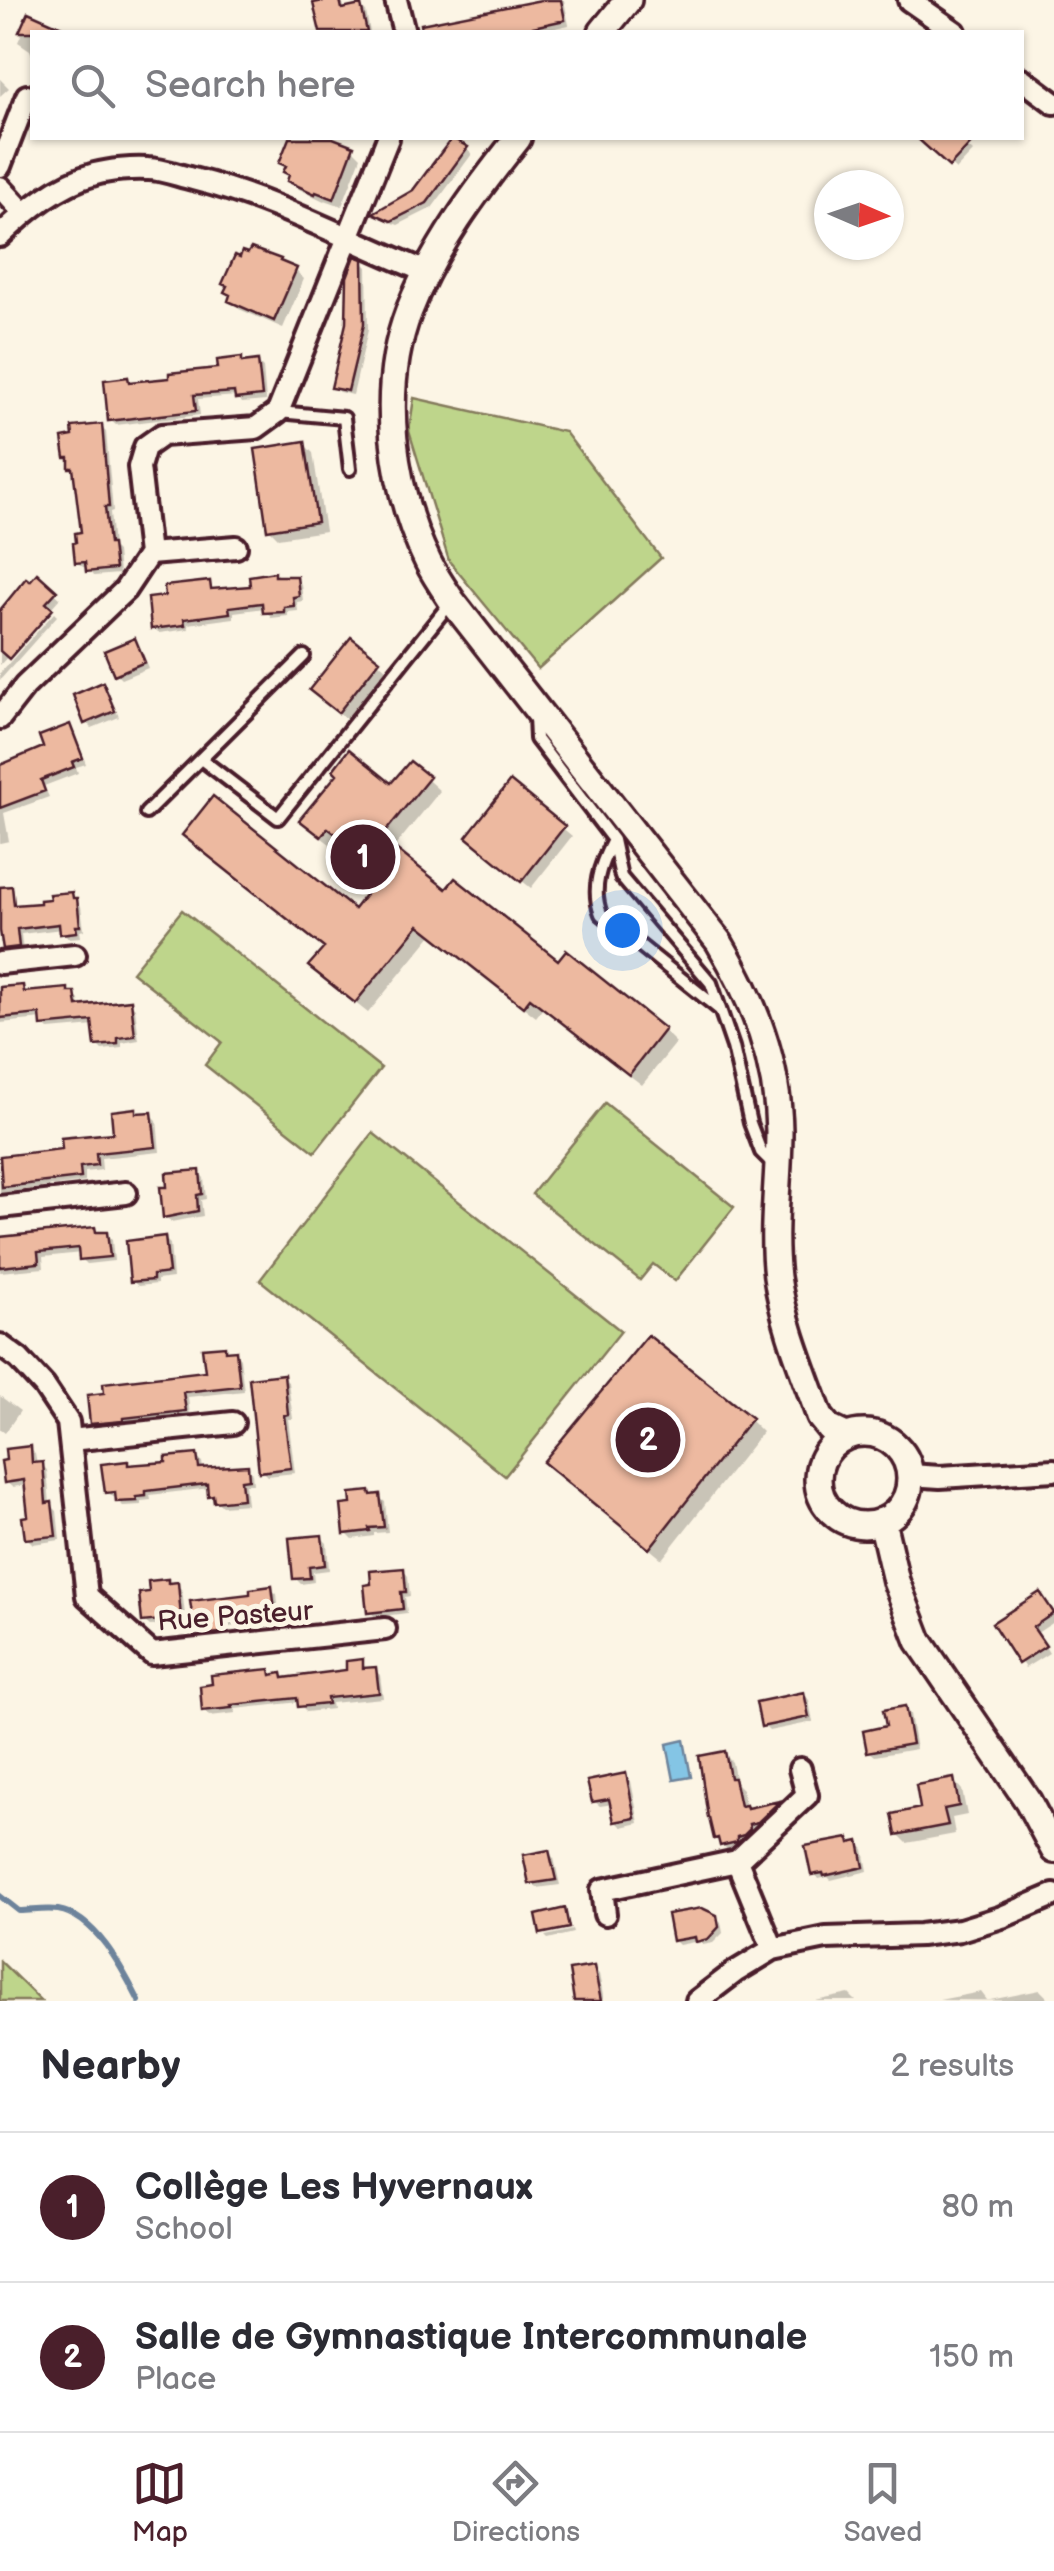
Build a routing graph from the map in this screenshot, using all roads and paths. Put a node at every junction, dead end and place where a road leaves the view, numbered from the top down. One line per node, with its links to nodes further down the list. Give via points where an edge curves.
1 (628, 0): 5 (street)
2 (909, 0): 6 (street)
3 (401, 2): 4 (street)
4 (404, 30)
5 (604, 30)
6 (952, 30)
7 (1024, 80): 9 (street)
8 (27, 96): 12 (street)
9 (1054, 102)
10 (387, 140): 16 (street)
11 (517, 140): 17 (street)
12 (0, 166)
13 (0, 187): 14 (street)
14 (24, 213): 15 (street); 16 (street, via 97,173 150,168 218,185)
15 (0, 236)
16 (349, 237): 17 (street); 18 (street)
17 (427, 272): 22 (street, via 400,343 392,398 394,454 415,530)
18 (278, 412): 19 (lane, via 344,418); 21 (street, via 256,428 162,436 145,447 139,467)
19 (350, 469)
20 (236, 547): 21 (street)
21 (149, 554): 24 (street, via 124,590)
22 (452, 602): 25 (lane, via 278,818); 27 (street)
23 (304, 656): 25 (lane)
24 (0, 718)
25 (201, 759): 26 (lane)
26 (146, 814)
27 (620, 833): 30 (lane, via 621,877 711,984); 30 (lane, via 602,860 596,887 601,914); 31 (street, via 719,942 741,979 774,1076)
28 (75, 955): 29 (street)
29 (0, 962)
30 (721, 1011): 31 (lane, via 758,1146)
31 (777, 1168): 36 (street, via 777,1276 786,1321 820,1417)
32 (126, 1194): 33 (street)
33 (0, 1207)
34 (0, 1346): 37 (street, Rue Pasteur, via 44,1386 68,1422)
35 (233, 1423): 37 (street)
36 (846, 1436): 39 (street, via 888,1440); 40 (street, via 820,1464 824,1503 856,1524)
37 (70, 1440): 41 (street, Rue Pasteur, via 86,1596 152,1654)
38 (1054, 1470): 39 (street)
39 (910, 1474): 40 (street, via 904,1502)
40 (882, 1521): 43 (street, via 918,1641 1028,1800)
41 (385, 1629)
42 (800, 1769): 44 (street, via 807,1795)
43 (1054, 1850)
44 (737, 1861): 46 (street, via 602,1890); 47 (street)
45 (1054, 1895): 47 (street, via 960,1930)
46 (604, 1914)
47 (773, 1948): 48 (street)
48 (697, 2001)

